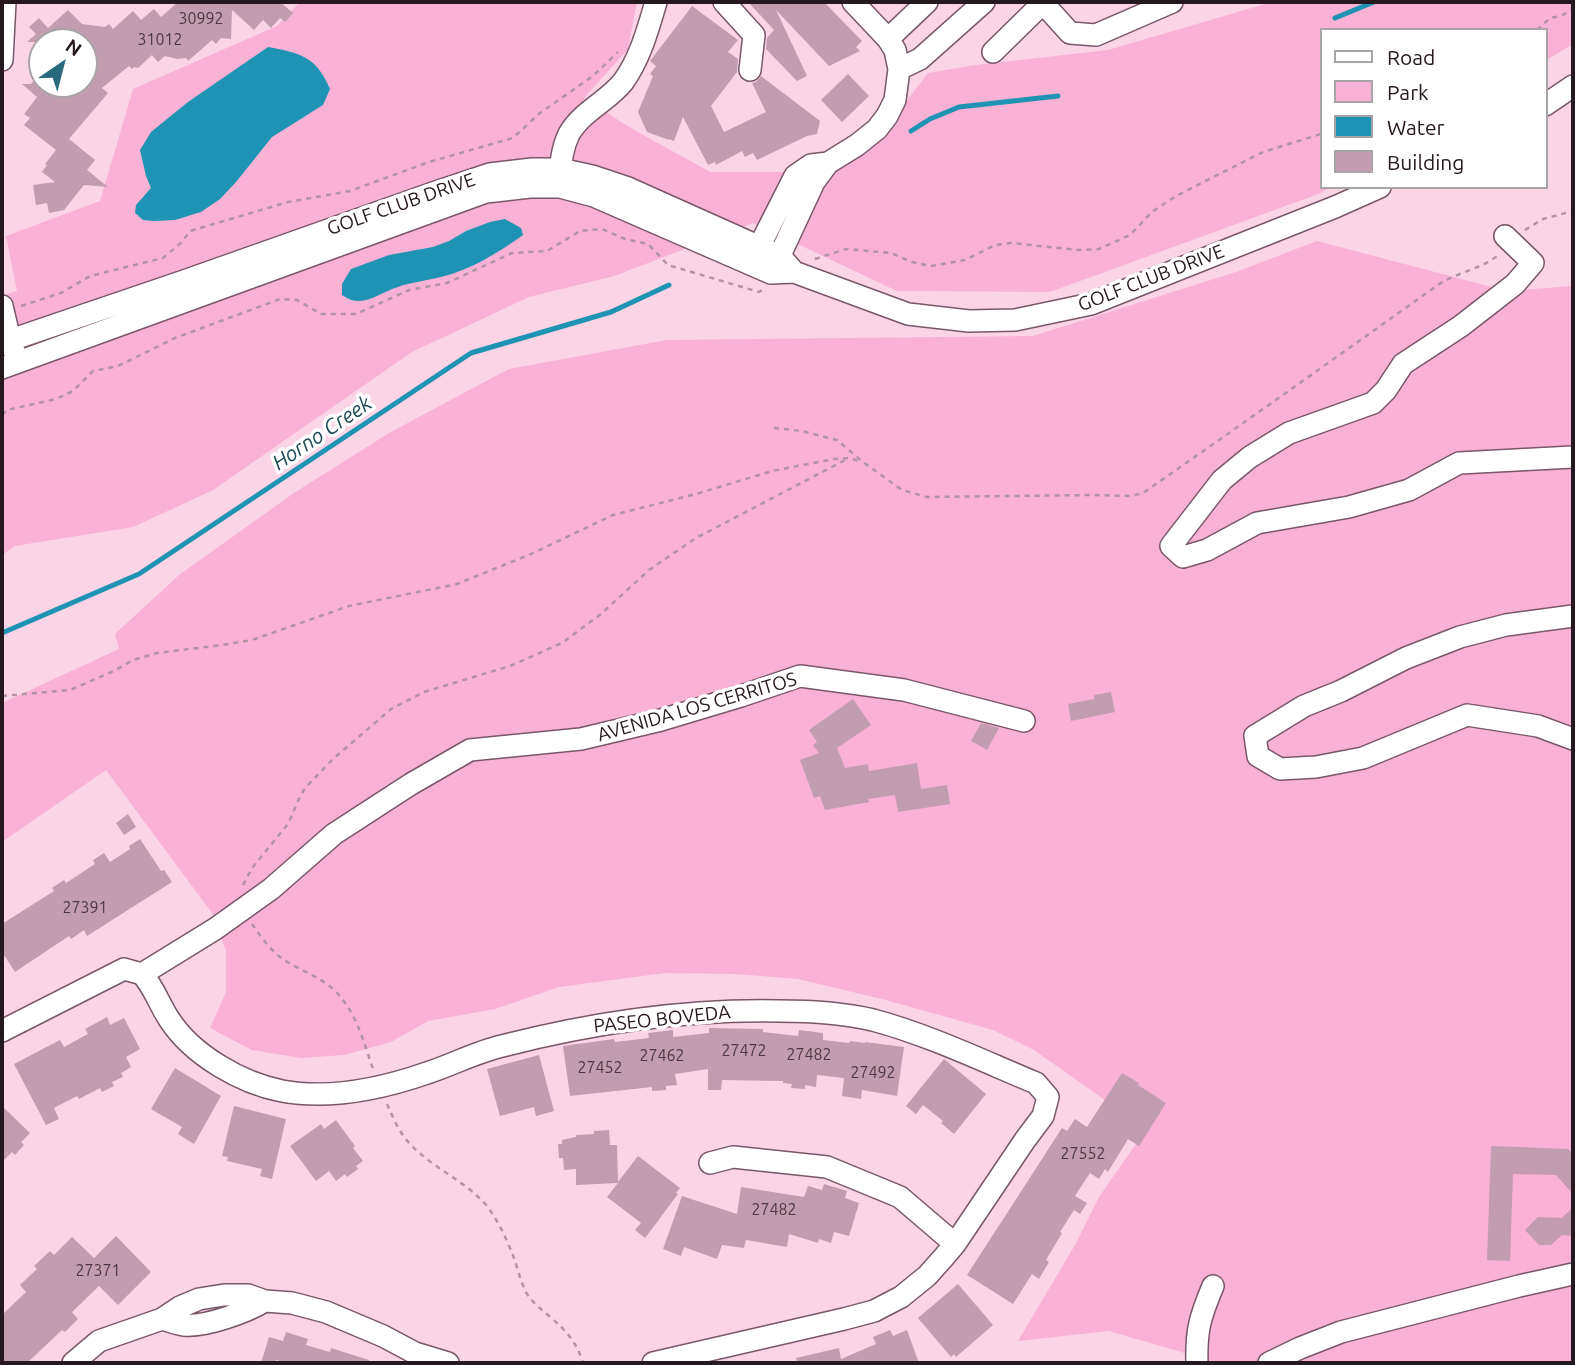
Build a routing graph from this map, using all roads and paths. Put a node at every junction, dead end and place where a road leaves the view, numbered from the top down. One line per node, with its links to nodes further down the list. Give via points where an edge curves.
1 (5, 2): 14 (street)
2 (656, 2): 21 (street, via 633,67 617,89 568,135)
3 (724, 2): 16 (street, via 754,35)
4 (853, 2): 11 (street)
5 (927, 2): 11 (street)
6 (984, 2): 15 (street, via 919,60)
7 (1043, 2): 8 (street, via 1070,33 1096,35); 13 (street)
8 (1171, 2)
9 (1573, 9): 10 (path)
10 (1539, 28)
11 (888, 39): 15 (street)
12 (622, 49): 27 (path, via 513,138 350,191 288,202 190,231 163,258 90,276 61,292)
13 (993, 52)
14 (2, 60)
15 (899, 69): 20 (street, via 895,100 887,116 857,145)
16 (750, 70)
17 (1573, 86): 18 (street)
18 (1547, 104)
19 (1320, 134): 26 (path, via 1263,152 1176,196 1130,235 1099,249 1011,243 930,267 891,253 846,249)
20 (828, 163): 25 (street, via 811,164 795,176); 26 (street, via 814,182)
21 (560, 178): 25 (street, GOLF CLUB DRIVE); 28 (street, GOLF CLUB DRIVE, via 532,169 489,174); 29 (street, GOLF CLUB DRIVE, via 486,192)
22 (1376, 189): 26 (street, GOLF CLUB DRIVE, via 1091,304 1015,320 969,321 908,314)
23 (1573, 211): 24 (path, via 1543,219)
24 (1508, 239): 32 (street, via 1533,263 1515,284 1403,364 1373,403 1289,433 1250,457 1222,480 1171,546 1183,557 1207,550 1257,523 1349,507 1409,490 1459,463); 33 (path, via 1489,262 1439,284 1143,493 928,497 902,491)
25 (756, 255): 26 (street, GOLF CLUB DRIVE)
26 (778, 272): 30 (path, via 759,292 668,265 648,244 602,229 580,232 547,251 512,253 447,283 409,290 356,314 321,314 297,300 280,299 175,338 118,366 93,371 73,391 56,399)
27 (2, 308): 28 (street)
28 (6, 341): 29 (street)
29 (10, 365)
30 (2, 415)
31 (774, 428): 33 (path, via 837,440)
32 (1573, 457)
33 (863, 463): 35 (path, via 841,458 772,471 612,515 457,584 349,606 252,640 158,653 70,690)
34 (1573, 616): 37 (street, via 1460,637 1304,706 1255,736 1258,756 1280,769 1363,758 1467,715 1538,726)
35 (2, 696)
36 (1024, 721): 38 (street, AVENIDA LOS CERRITOS, via 904,690 800,676 661,720 581,739 470,751 334,834 262,895)
37 (1573, 739)
38 (142, 974): 39 (street, via 124,968); 40 (street, PASEO BOVEDA, via 178,1030 233,1073 283,1091 312,1094)
39 (2, 1031)
40 (381, 1088): 42 (street, PASEO BOVEDA, via 499,1046 665,1015 799,1011 871,1020 1036,1083 1048,1097 1043,1116); 47 (path, via 404,1137 486,1205 527,1293 573,1340)
41 (710, 1163): 42 (street, via 733,1157 827,1167 900,1198)
42 (955, 1244): 48 (street, via 927,1276 874,1311)
43 (1573, 1274): 50 (street, via 1341,1332)
44 (1213, 1286): 49 (street, via 1196,1338)
45 (73, 1363): 46 (street, via 99,1342 162,1319 199,1299 248,1295 326,1312 415,1353)
46 (448, 1363)
47 (583, 1363)
48 (653, 1363)
49 (1197, 1363)
50 (1269, 1363)

